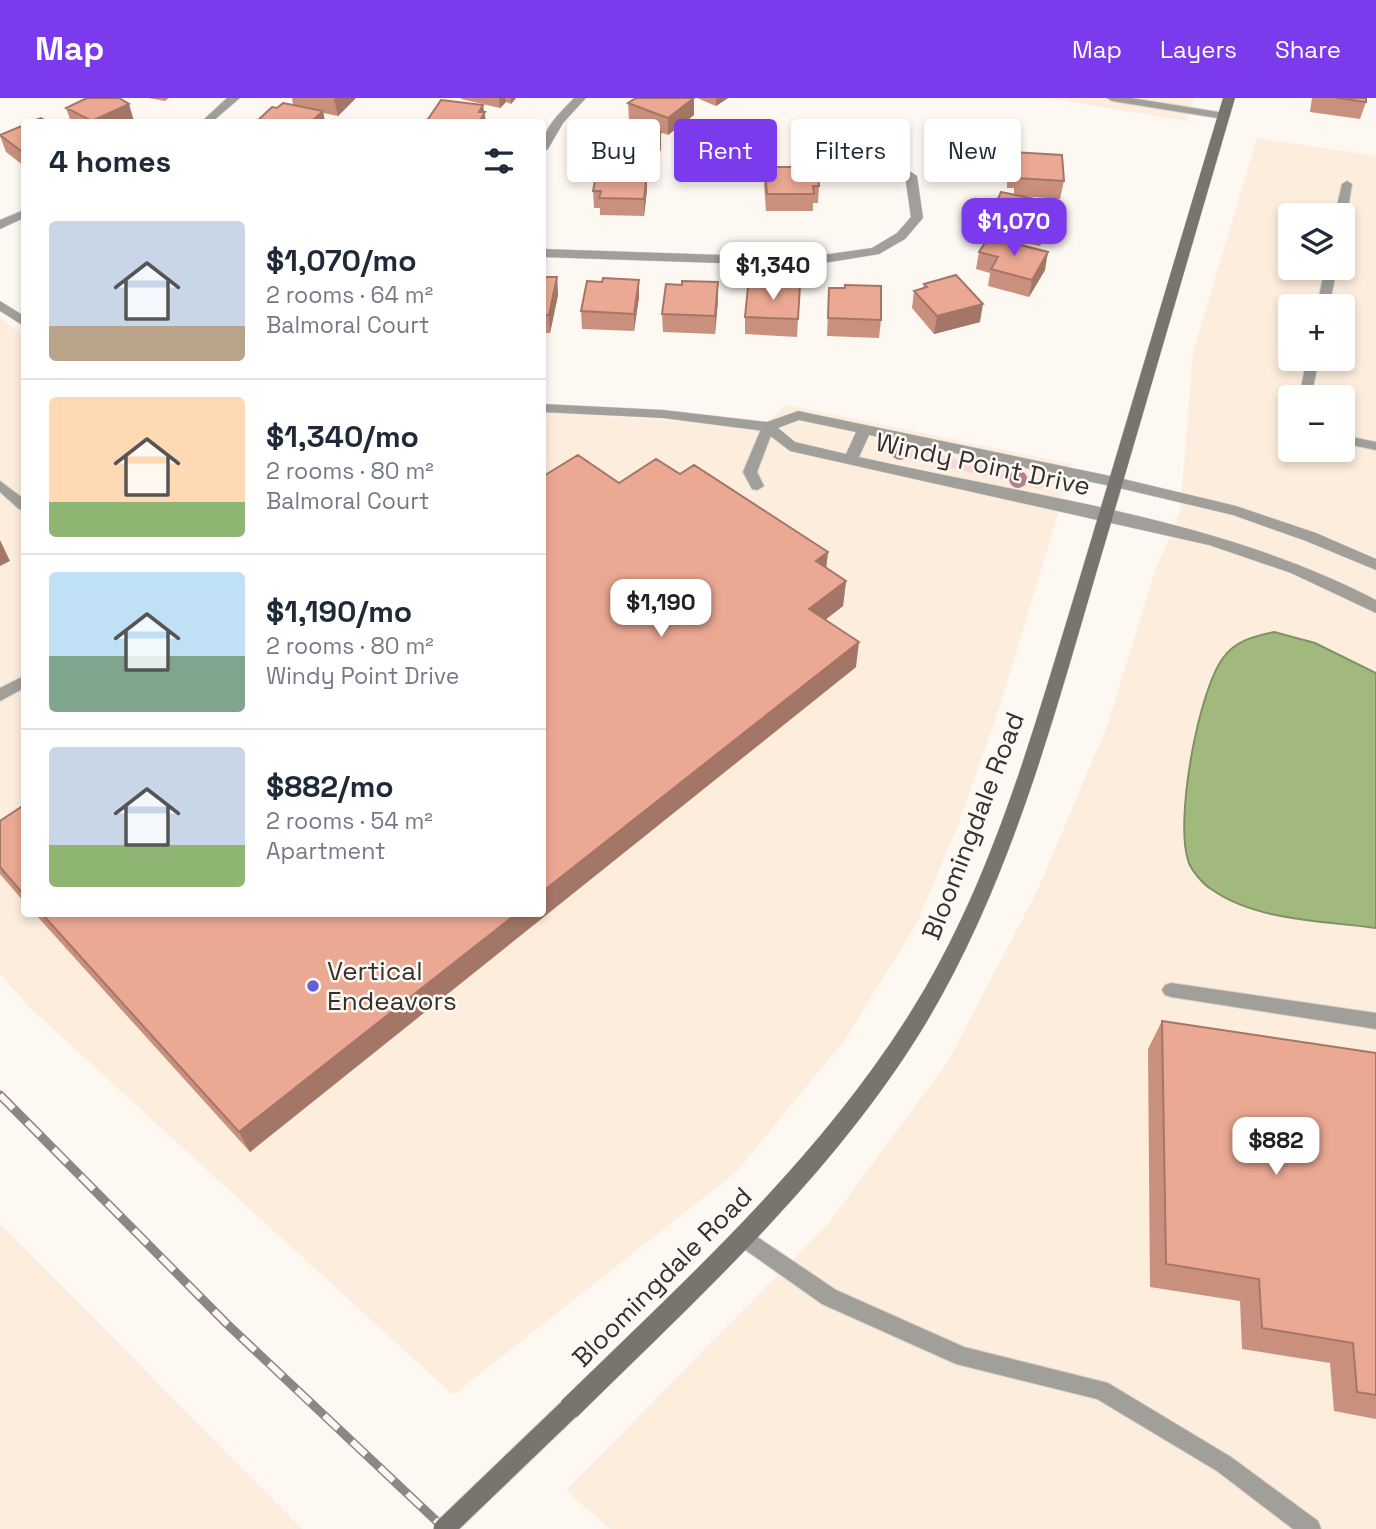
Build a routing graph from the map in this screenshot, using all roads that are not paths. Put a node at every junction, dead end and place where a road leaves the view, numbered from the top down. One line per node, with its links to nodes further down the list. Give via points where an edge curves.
1 (234, 98): 6 (street)
2 (580, 98): 7 (street)
3 (1112, 98): 5 (lane)
4 (1229, 98): 5 (main road, Bloomingdale Road)
5 (1224, 116): 22 (main road, Bloomingdale Road)
6 (210, 119)
7 (546, 142)
8 (911, 176): 13 (street, via 917,218 901,236 875,251 782,261)
9 (1347, 184): 10 (lane)
10 (1343, 203)
11 (21, 215): 12 (street)
12 (0, 225)
13 (546, 253)
14 (0, 305): 15 (street)
15 (21, 320)
16 (546, 408): 17 (street, Windy Point Drive, via 663,414)
17 (768, 427): 18 (street, Windy Point Drive, via 798,415); 21 (street, Windy Point Drive, via 790,446); 24 (lane, via 750,472)
18 (865, 429): 21 (street, Windy Point Drive); 22 (street, Windy Point Drive)
19 (1355, 442): 20 (lane)
20 (1376, 446)
21 (850, 460): 26 (street, Windy Point Drive)
22 (1115, 482): 26 (main road, Bloomingdale Road); 27 (street, Windy Point Drive, via 1236,512)
23 (0, 485): 25 (lane)
24 (757, 486)
25 (21, 503)
26 (1105, 516): 28 (street, Windy Point Drive, via 1205,540 1289,567); 33 (main road, Bloomingdale Road, via 1003,840 955,954 884,1072)
27 (1376, 565)
28 (1376, 607)
29 (21, 683): 30 (lane)
30 (0, 695)
31 (1171, 990): 32 (lane)
32 (1376, 1021)
33 (744, 1237): 34 (main road, Bloomingdale Road, bridge); 35 (lane, via 829,1297 963,1357 1101,1390 1224,1464)
34 (444, 1529)
35 (1310, 1529)

